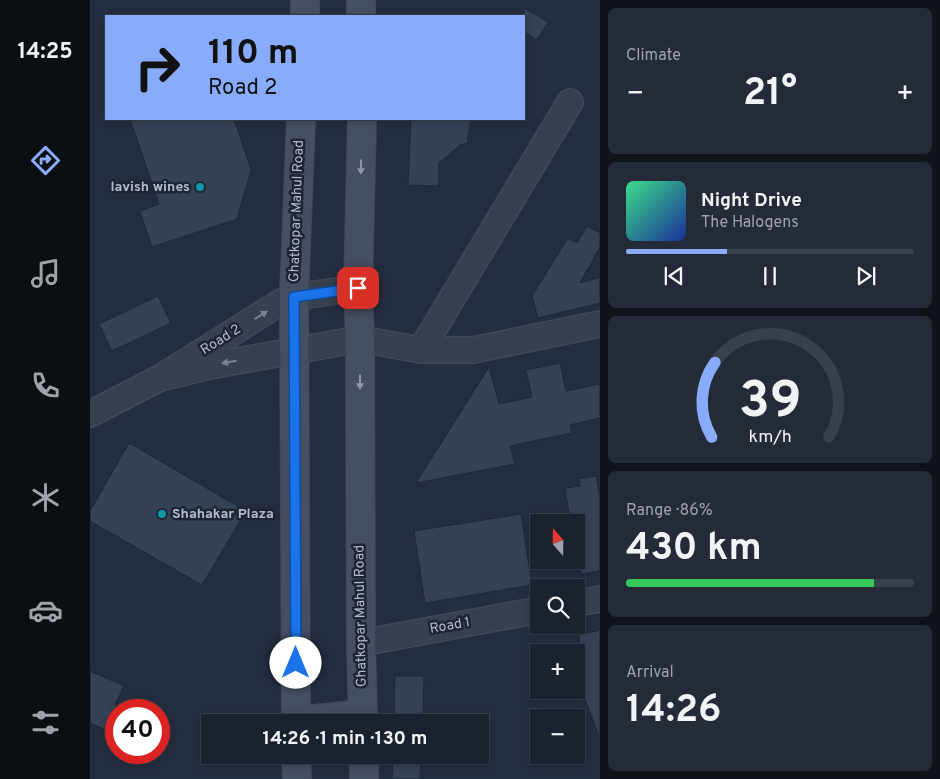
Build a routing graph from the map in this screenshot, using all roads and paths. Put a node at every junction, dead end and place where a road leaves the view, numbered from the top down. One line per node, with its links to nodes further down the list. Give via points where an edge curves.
1 (305, 0): 3 (street)
2 (361, 0): 4 (street)
3 (305, 15)
4 (361, 15)
5 (570, 102): 12 (street)
6 (301, 120): 9 (street, Ghatkopar Mahul Road)
7 (362, 120): 8 (street, Ghatkopar Mahul Road, one-way to 8)
8 (358, 288): 9 (street, Road 2); 11 (street, Ghatkopar Mahul Road)
9 (294, 297): 13 (street, Ghatkopar Mahul Road); 14 (street, Road 2, one-way to 9)
10 (600, 324): 12 (street, via 473,350)
11 (360, 339): 12 (street); 13 (street); 19 (street, Ghatkopar Mahul Road, one-way to 19)
12 (421, 350)
13 (294, 351): 14 (street, one-way to 14); 20 (street, Ghatkopar Mahul Road)
14 (160, 378): 15 (street, Road 2)
15 (90, 413)
16 (600, 599): 17 (street)
17 (585, 602)
18 (530, 612): 19 (street, Road 1)
19 (361, 642): 21 (street, Ghatkopar Mahul Road)
20 (296, 714)
21 (363, 714)
22 (296, 764): 24 (street)
23 (364, 764): 25 (street)
24 (296, 779)
25 (364, 779)

